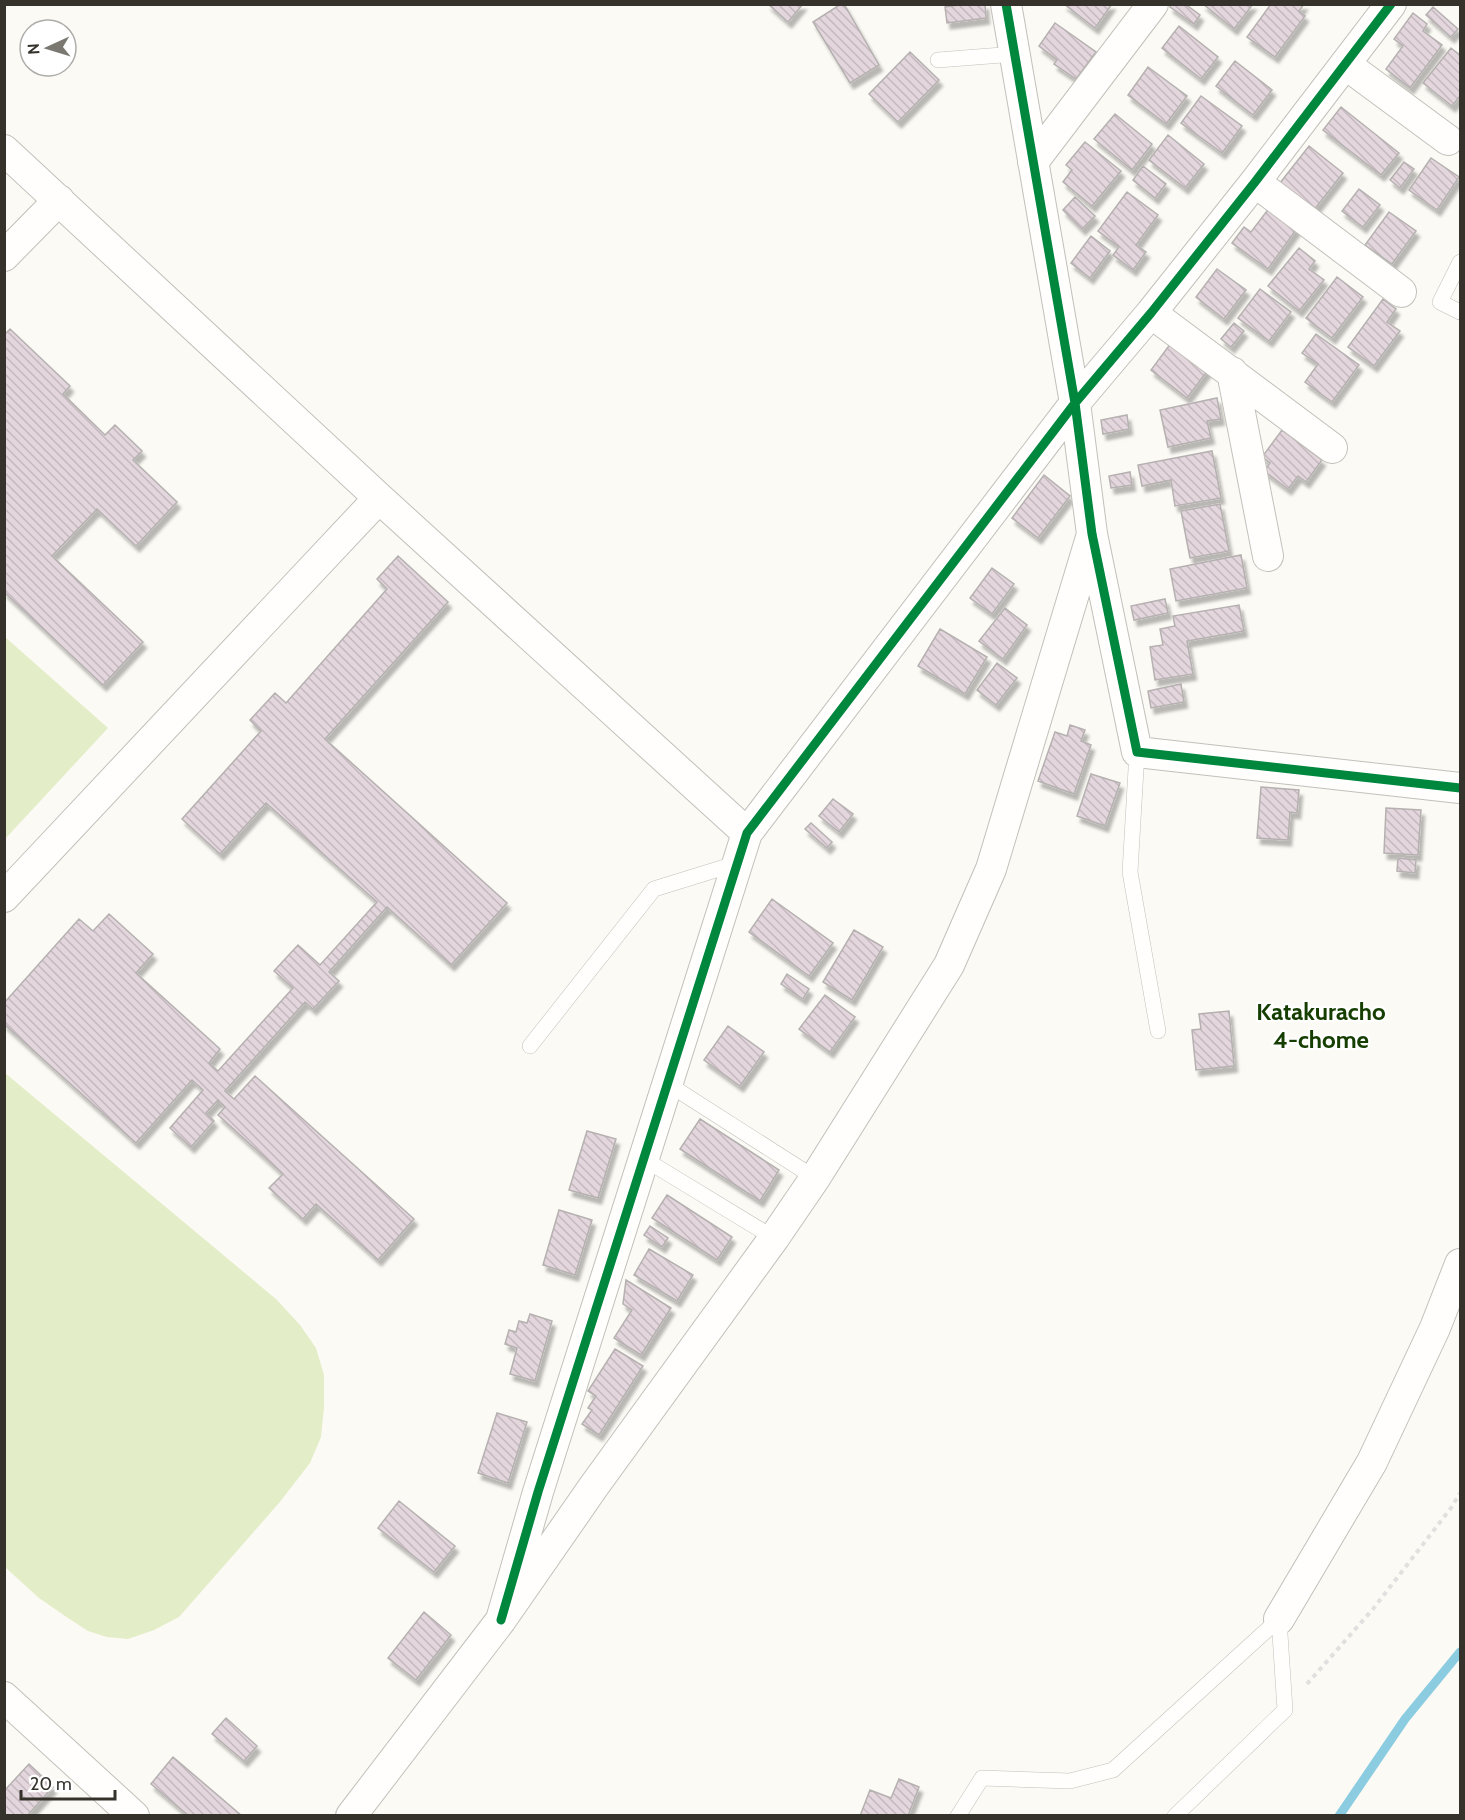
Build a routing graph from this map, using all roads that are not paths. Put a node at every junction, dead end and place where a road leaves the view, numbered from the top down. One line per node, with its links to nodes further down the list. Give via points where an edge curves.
1 (1006, 4): 4 (street)
2 (1153, 4): 9 (street)
3 (1391, 4): 6 (street)
4 (1015, 54): 5 (lane); 9 (street)
5 (938, 60)
6 (1345, 64): 7 (street); 10 (street)
7 (1448, 140)
8 (4, 150): 11 (street)
9 (1033, 162): 18 (street)
10 (1255, 182): 14 (street); 16 (street)
11 (59, 200): 12 (street); 20 (street)
12 (4, 256)
13 (1461, 262): 15 (lane, via 1440,302)
14 (1401, 292)
15 (1461, 312)
16 (1151, 313): 17 (street); 18 (street)
17 (1232, 372): 19 (street); 22 (street)
18 (1075, 403): 21 (street); 25 (street)
19 (1332, 448)
20 (379, 498): 25 (street); 27 (street)
21 (1092, 534): 23 (street); 32 (street, via 991,869 949,965)
22 (1268, 556)
23 (1137, 752): 24 (street); 28 (lane, via 1131,872)
24 (1461, 788)
25 (747, 833): 26 (street)
26 (738, 864): 29 (lane, via 654,889); 30 (street)
27 (4, 897)
28 (1158, 1031)
29 (530, 1046)
30 (668, 1084): 31 (street); 32 (lane)
31 (644, 1159): 33 (lane); 36 (street)
32 (814, 1178): 33 (street)
33 (774, 1238): 36 (street)
34 (1461, 1264): 35 (street, via 1371,1462)
35 (1279, 1618): 40 (lane, via 1113,1770 1070,1781 982,1778); 41 (lane, via 1285,1710)
36 (501, 1620): 39 (street)
37 (4, 1697): 38 (street)
38 (134, 1815)
39 (351, 1815)
40 (958, 1815)
41 (1175, 1815)

